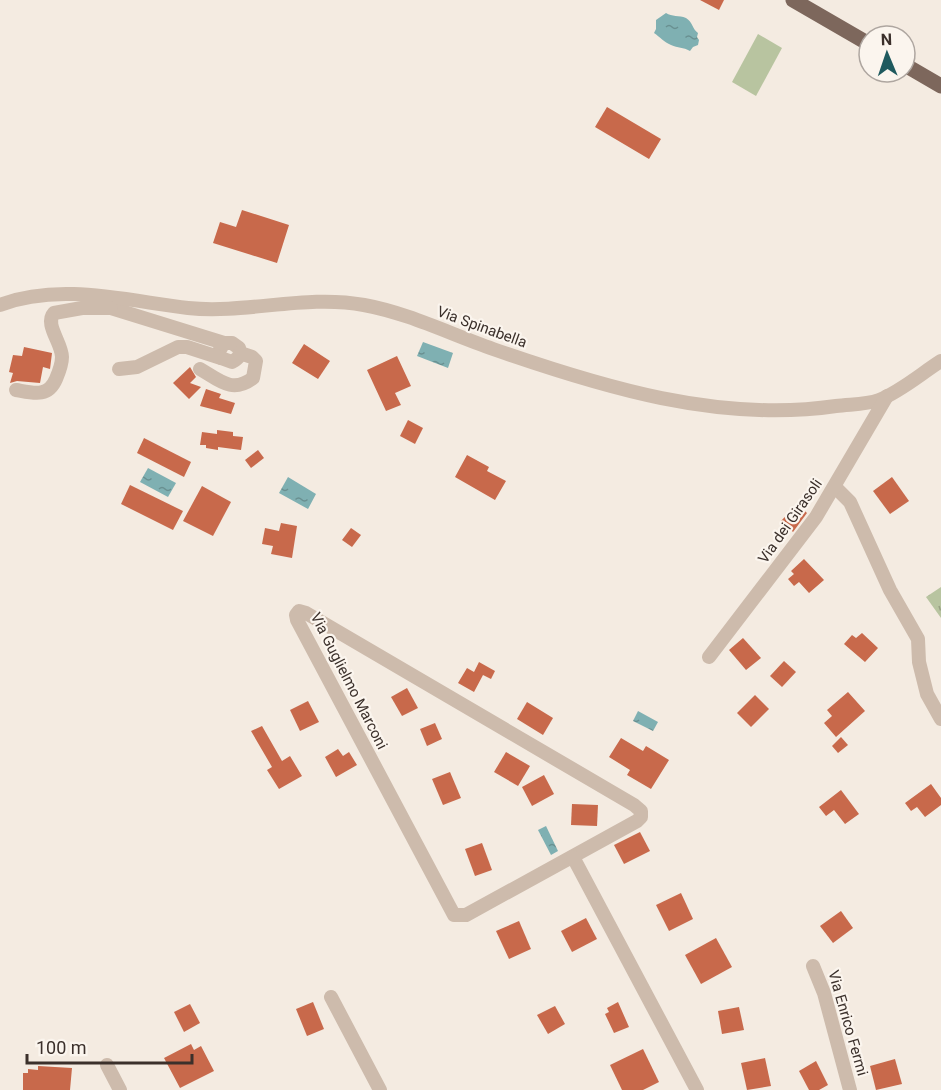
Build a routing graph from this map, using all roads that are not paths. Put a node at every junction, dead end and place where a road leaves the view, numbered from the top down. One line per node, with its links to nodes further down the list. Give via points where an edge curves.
1 (793, 0): 2 (main road)
2 (857, 37)
3 (917, 72): 4 (main road)
4 (941, 86)
5 (111, 303): 6 (street, Via Spinabella, via 46,295); 7 (street); 13 (street, via 54,313 51,323 62,356 54,384 38,394); 14 (street, Via Spinabella, via 211,309 363,304 601,385 704,405 791,411 866,404)
6 (0, 305)
7 (224, 343): 8 (street, via 232,343); 9 (street, via 218,353)
8 (240, 353): 9 (street, via 232,362); 12 (street, via 256,361 252,378 243,385 226,385)
9 (221, 358): 11 (street, via 178,347 137,367)
10 (941, 361): 14 (street, Via Spinabella)
11 (119, 369)
12 (200, 369)
13 (16, 390)
14 (887, 396): 15 (street, Via dei Girasoli)
15 (835, 487): 16 (street, Via dei Girasoli); 17 (street, via 850,502 890,590 918,639 927,694)
16 (709, 657)
17 (941, 719)
18 (573, 857): 18 (street, Via Guglielmo Marconi, via 639,820 641,811 306,613 297,613 297,620 452,914 466,915); 24 (street)
19 (813, 966): 25 (street, Via Enrico Fermi, via 825,993)
20 (331, 997): 23 (street)
21 (107, 1065): 22 (street)
22 (120, 1090)
23 (380, 1090)
24 (697, 1090)
25 (850, 1090)

